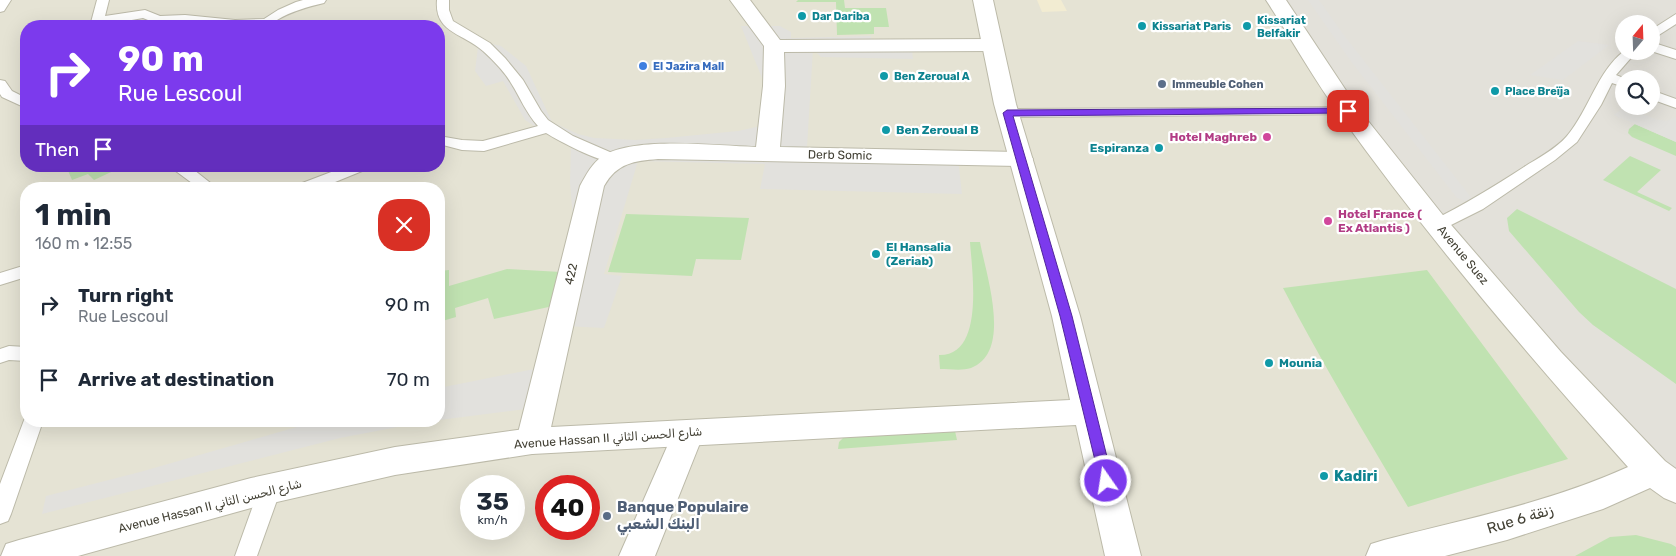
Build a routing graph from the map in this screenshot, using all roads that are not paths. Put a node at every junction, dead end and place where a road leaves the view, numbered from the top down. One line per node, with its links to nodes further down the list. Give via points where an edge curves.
1 (4, 0): 8 (lane)
2 (103, 0): 10 (lane)
3 (315, 0): 15 (lane, via 292,7)
4 (443, 0): 16 (lane)
5 (740, 0): 20 (street)
6 (982, 0): 19 (street)
7 (1276, 0): 30 (street, Avenue Suez)
8 (0, 8)
9 (1676, 18): 18 (lane)
10 (98, 20)
11 (116, 20): 13 (lane, via 145,14)
12 (158, 20): 14 (lane)
13 (158, 20)
14 (195, 20)
15 (274, 20)
16 (442, 20)
17 (445, 25): 32 (lane, via 472,36 486,47 515,77 534,112)
18 (1670, 29)
19 (992, 45): 20 (street); 31 (street)
20 (774, 46): 34 (street, via 774,86)
21 (1660, 49): 22 (lane)
22 (1676, 55)
23 (1622, 60): 24 (lane)
24 (1609, 77): 25 (lane); 41 (lane, via 1572,139 1477,204)
25 (1615, 79)
26 (2, 89): 28 (lane)
27 (1660, 98): 29 (lane)
28 (20, 100)
29 (1676, 104)
30 (1348, 111): 31 (lane); 41 (street, Avenue Suez)
31 (1007, 113): 36 (street)
32 (549, 127): 33 (lane, via 484,146); 35 (lane)
33 (445, 141)
34 (767, 154): 35 (street, Derb Somic, via 658,152 624,154); 36 (street, Derb Somic)
35 (614, 159): 49 (street, 422, via 597,175 592,186)
36 (1021, 159): 46 (street, via 1066,316)
37 (188, 172): 39 (lane)
38 (339, 172): 40 (lane)
39 (201, 182)
40 (318, 182)
41 (1437, 225): 50 (street, Avenue Suez, via 1550,360)
42 (20, 273): 43 (lane)
43 (0, 279)
44 (20, 354): 45 (lane)
45 (0, 356)
46 (1089, 412): 48 (street, Avenue Hassan II شارع الحسن الثاني); 56 (street)
47 (31, 427): 52 (lane)
48 (688, 433): 49 (street, Avenue Hassan II شارع الحسن الثاني); 55 (street)
49 (532, 441): 51 (street, Avenue Hassan II شارع الحسن الثاني, via 395,461)
50 (1665, 480): 57 (street, Rue 6 زنقة, via 1603,494)
51 (270, 489): 53 (street, Avenue Hassan II شارع الحسن الثاني); 54 (lane)
52 (0, 514)
53 (19, 556)
54 (246, 556)
55 (636, 556)
56 (1124, 556)
57 (1384, 556)

